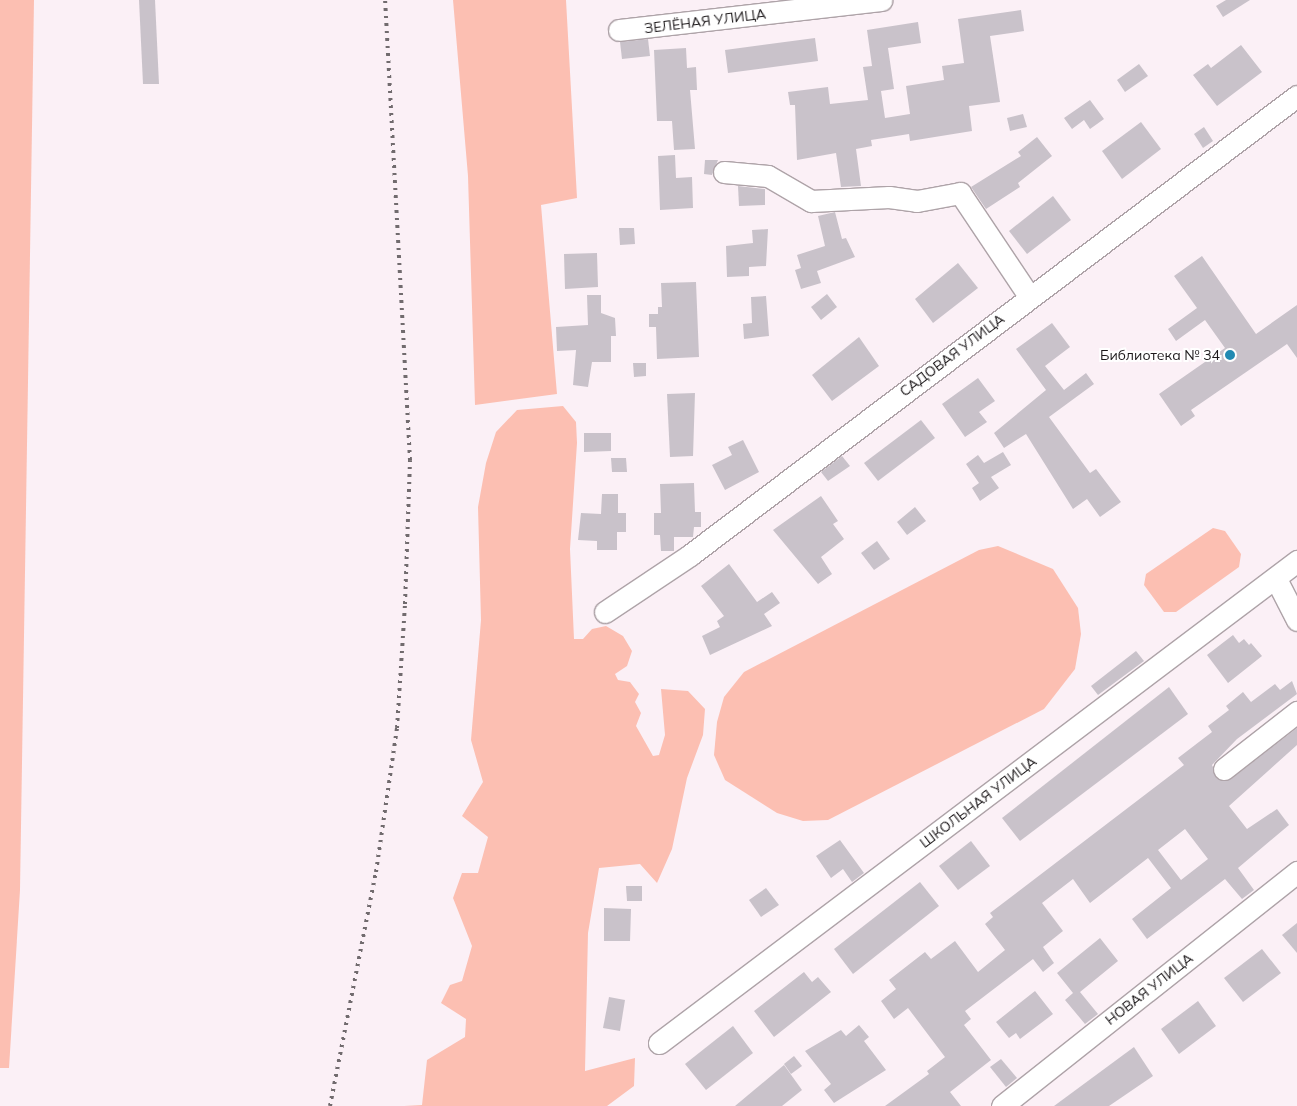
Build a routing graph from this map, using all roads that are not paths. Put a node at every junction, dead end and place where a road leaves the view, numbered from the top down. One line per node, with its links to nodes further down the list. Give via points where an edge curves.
1 (881, 0): 2 (street, ЗЕЛЁНАЯ УЛИЦА)
2 (755, 7): 3 (street, ЗЕЛЁНАЯ УЛИЦА)
3 (619, 30)
4 (1297, 96): 6 (street, САДОВАЯ УЛИЦА)
5 (724, 172): 6 (street, via 768,176 811,201 889,197 917,201 960,193)
6 (1029, 296): 9 (street, САДОВАЯ УЛИЦА, via 690,555)
7 (1297, 560): 8 (street, ШКОЛЬНАЯ УЛИЦА)
8 (1276, 579): 10 (street); 14 (street, ШКОЛЬНАЯ УЛИЦА)
9 (606, 612)
10 (1297, 620)
11 (1297, 712): 12 (street)
12 (1224, 769)
13 (1297, 872): 15 (street, НОВАЯ УЛИЦА)
14 (659, 1043)
15 (1002, 1106)

